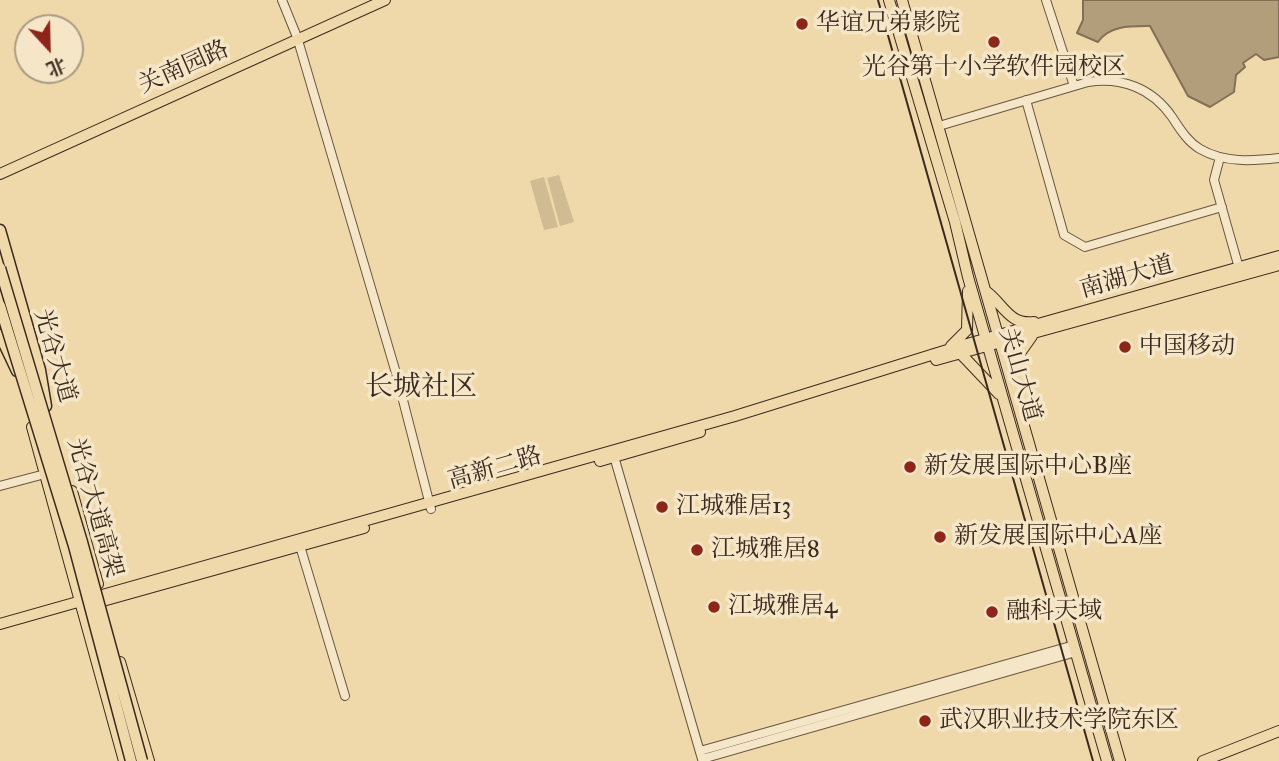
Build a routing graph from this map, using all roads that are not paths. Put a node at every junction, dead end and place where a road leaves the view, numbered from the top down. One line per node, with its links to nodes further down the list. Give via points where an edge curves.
1 (282, 0): 7 (street)
2 (377, 0): 7 (main road, 关南园路)
3 (385, 0): 7 (main road, 关南园路)
4 (889, 0): 22 (main road, 关山大道, via 956,222)
5 (902, 0): 10 (main road, 关山大道)
6 (1046, 0): 8 (street)
7 (297, 38): 13 (main road, 关南园路); 14 (main road, 关南园路); 39 (street, via 396,373)
8 (1074, 86): 9 (street); 11 (street, via 1109,79 1136,86 1158,101 1189,141)
9 (1026, 100): 10 (street); 15 (street, via 1064,235 1085,247)
10 (939, 126): 23 (main road, 关山大道)
11 (1220, 158): 12 (street); 15 (street, via 1214,180)
12 (1279, 158)
13 (0, 169)
14 (0, 174)
15 (1222, 208): 21 (street)
16 (0, 230): 35 (highway)
17 (0, 245): 35 (main road, 光谷大道)
18 (1279, 257): 21 (main road, 南湖大道)
19 (1279, 264): 27 (main road, 南湖大道)
20 (0, 268): 52 (highway, 光谷大道高架, bridge)
21 (1239, 268): 25 (main road, 南湖大道)
22 (968, 277): 29 (main road, 关山大道); 30 (main road, via 967,330)
23 (987, 292): 25 (main road, via 1018,321); 28 (main road, 关山大道)
24 (0, 305): 32 (main road, 光谷大道); 51 (highway, 光谷大道高架, bridge, via 74,546)
25 (1076, 315): 28 (main road, 南湖大道)
26 (0, 335): 32 (highway)
27 (1033, 335): 28 (main road, 南湖大道); 34 (main road, via 1020,352)
28 (1000, 339): 29 (main road, 南湖大道); 34 (main road, 关山大道)
29 (988, 343): 30 (main road, 高新二路); 31 (main road, 高新二路); 33 (main road, 关山大道)
30 (941, 352): 36 (main road, 高新二路)
31 (961, 354): 33 (main road); 36 (main road, 高新二路)
32 (18, 373): 37 (main road, 光谷大道)
33 (1002, 397): 47 (main road, 关山大道)
34 (1018, 404): 55 (main road, 关山大道)
35 (46, 406): 41 (main road, 光谷大道)
36 (614, 454): 39 (main road, 高新二路); 47 (street, via 701,755)
37 (45, 474): 38 (street); 44 (main road, 光谷大道)
38 (0, 486)
39 (430, 506): 40 (main road, 高新二路); 42 (main road, 高新二路)
40 (300, 546): 43 (main road, 高新二路); 48 (street)
41 (94, 566): 42 (main road, via 104,585); 43 (main road, 光谷大道)
42 (121, 589): 43 (main road, 高新二路)
43 (102, 598): 44 (main road, 高新二路); 53 (main road, 光谷大道)
44 (82, 603): 45 (main road, 高新二路); 46 (main road, 高新二路); 50 (main road, 光谷大道)
45 (0, 624)
46 (0, 630)
47 (1075, 649): 54 (main road, 关山大道)
48 (345, 696)
49 (1279, 731): 56 (main road)
50 (124, 761)
51 (131, 761)
52 (142, 761)
53 (149, 761)
54 (1107, 761)
55 (1120, 761)
56 (1203, 761)

